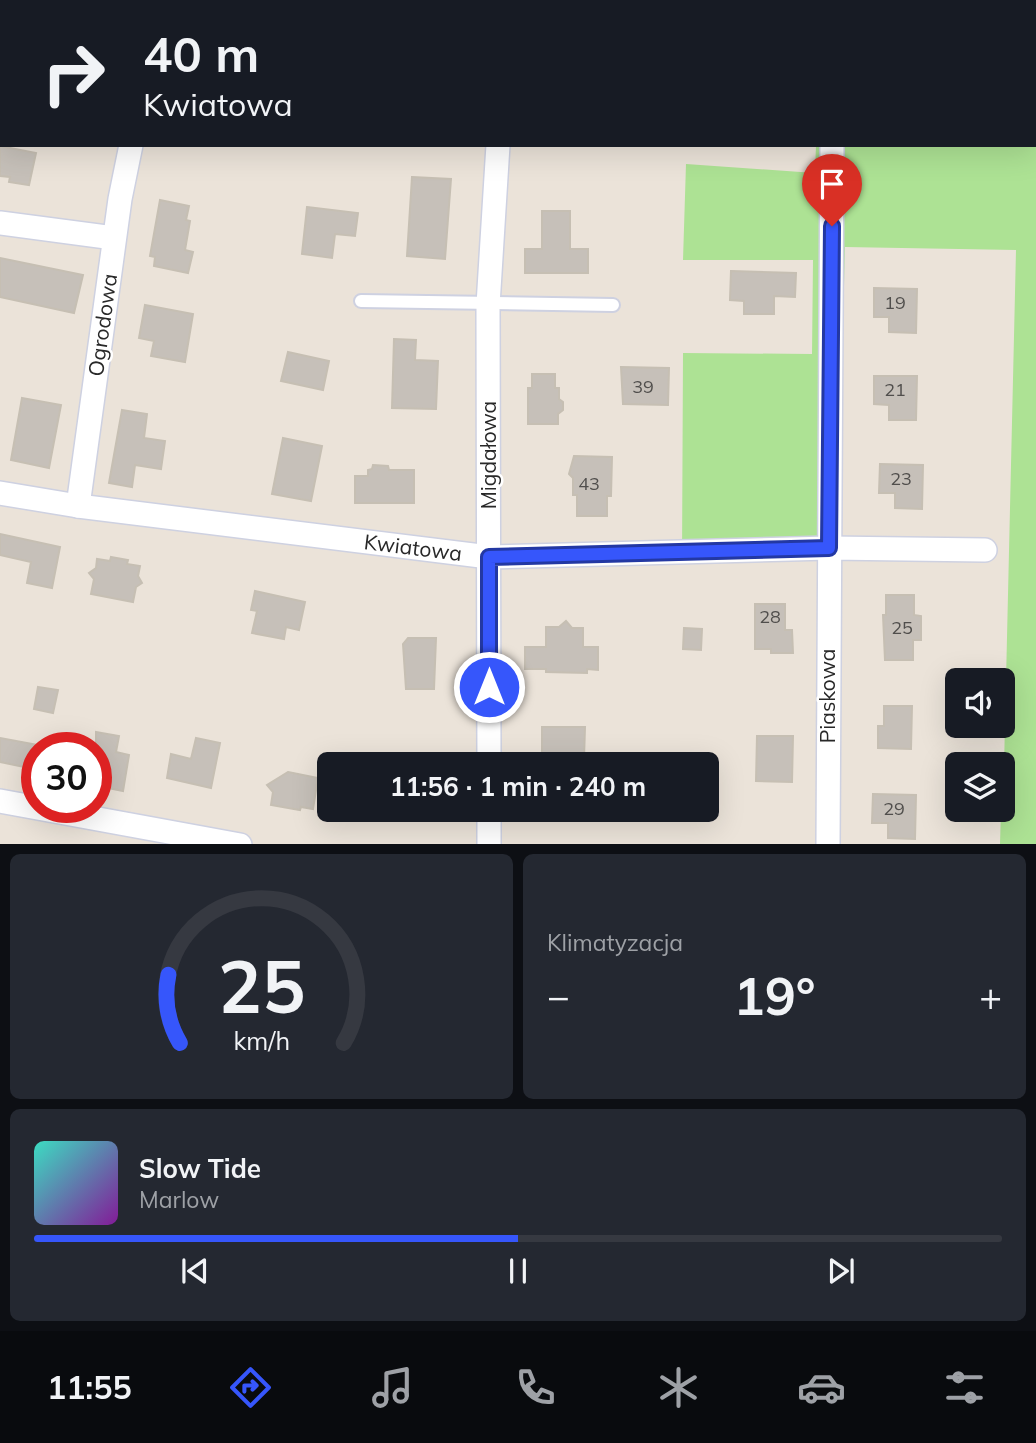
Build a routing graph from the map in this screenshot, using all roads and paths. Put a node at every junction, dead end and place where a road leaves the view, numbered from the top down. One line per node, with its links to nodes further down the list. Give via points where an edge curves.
1 (131, 147): 5 (street, Ogrodowa)
2 (498, 147): 7 (street, Migdałowa)
3 (832, 147): 11 (street, Piaskowa)
4 (0, 223): 5 (street)
5 (114, 238): 10 (street, Ogrodowa)
6 (361, 301): 7 (lane)
7 (488, 303): 8 (lane); 13 (street, Migdałowa)
8 (613, 304)
9 (0, 493): 10 (street, Kwiatowa)
10 (79, 506): 13 (street, Kwiatowa)
11 (829, 548): 12 (street); 13 (street, Kwiatowa); 19 (street, Piaskowa)
12 (985, 550)
13 (489, 557): 14 (street, Migdałowa)
14 (489, 752)
15 (0, 801): 17 (street)
16 (489, 822): 18 (street)
17 (235, 844)
18 (489, 844)
19 (828, 844)

